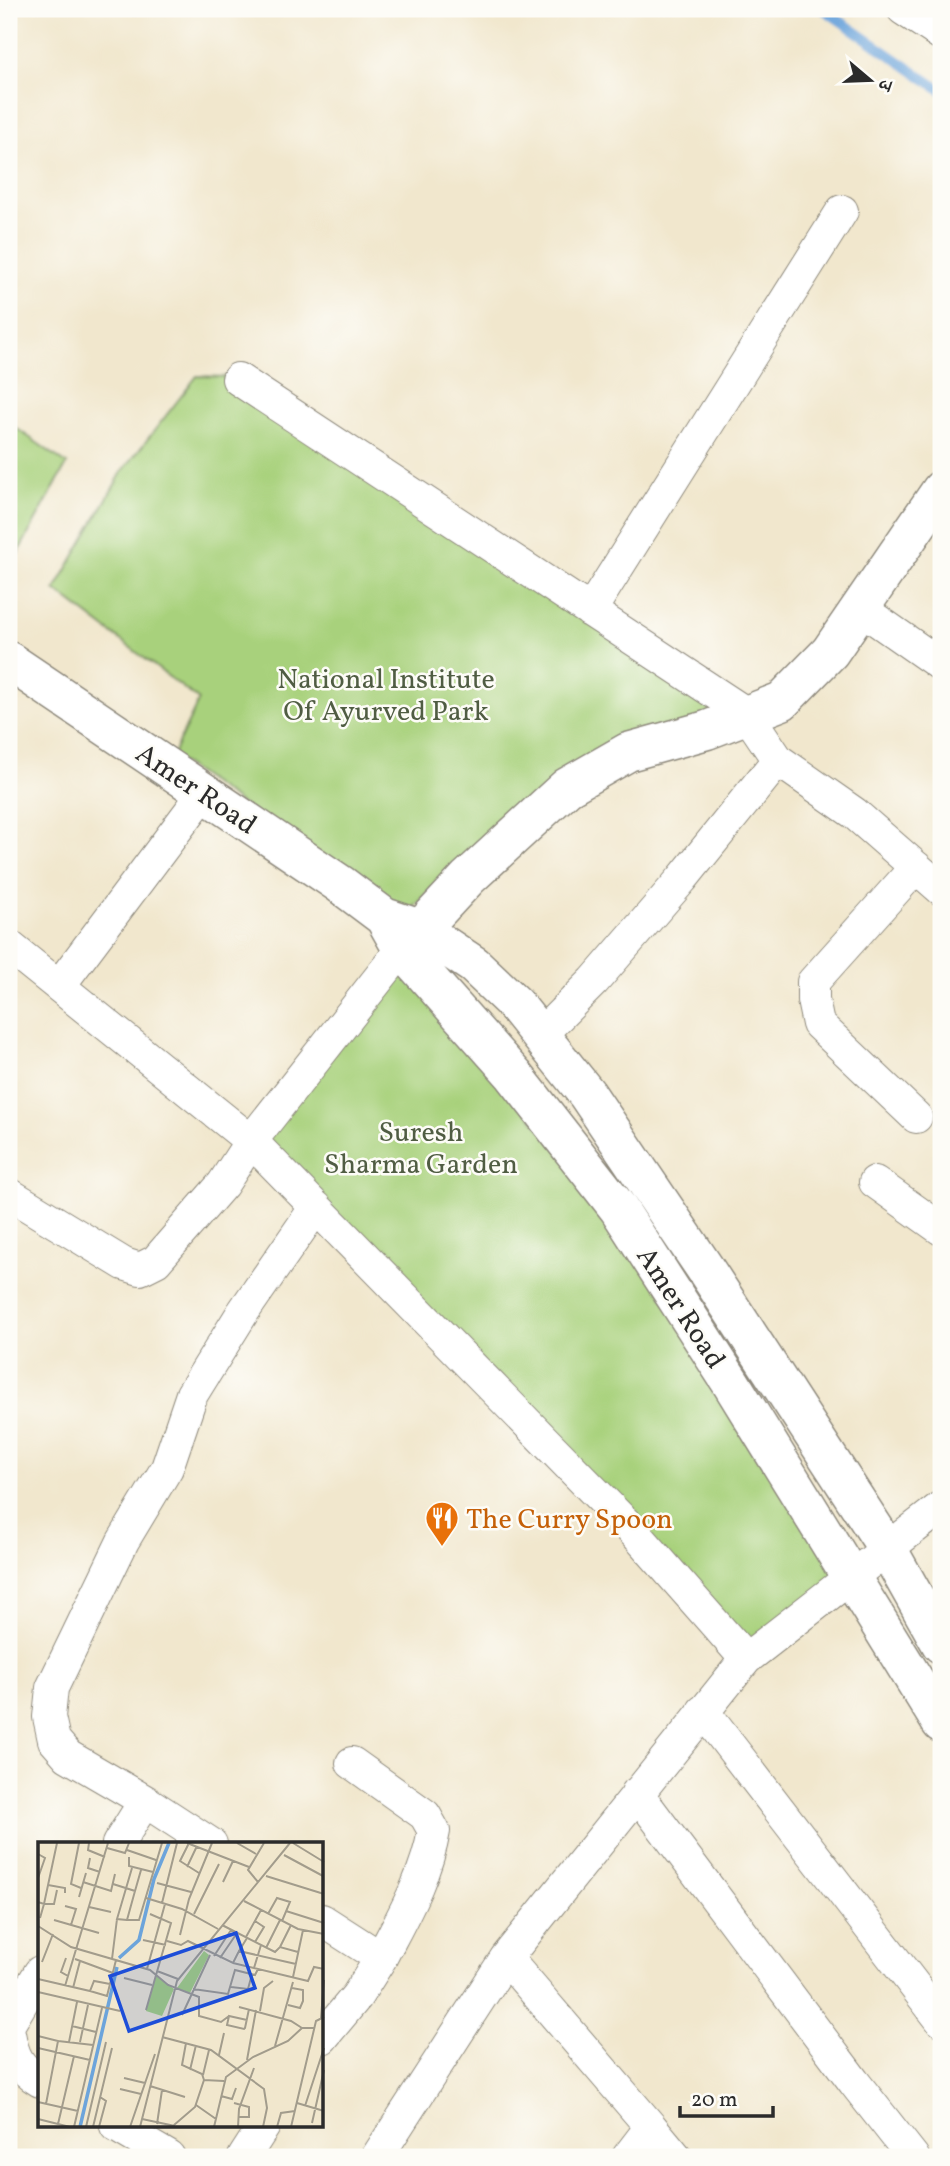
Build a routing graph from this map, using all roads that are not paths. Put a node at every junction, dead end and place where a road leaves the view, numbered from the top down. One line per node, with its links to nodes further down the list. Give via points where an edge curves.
1 (903, 9): 2 (street)
2 (941, 34)
3 (842, 211): 7 (street)
4 (238, 379): 7 (street)
5 (941, 491): 6 (main road)
6 (861, 608): 9 (street); 10 (main road, via 830,652 782,701)
7 (590, 611): 10 (street)
8 (9, 661): 12 (main road, Amer Road)
9 (941, 665)
10 (747, 714): 11 (street); 15 (main road, via 628,752 567,787)
11 (778, 760): 13 (street, via 854,813); 18 (street, via 594,981)
12 (204, 793): 15 (main road, Amer Road, via 340,884); 17 (street)
13 (916, 867): 14 (street); 19 (street, via 813,982 818,1024)
14 (941, 889)
15 (402, 932): 18 (main road, Amer Road, via 474,965); 20 (street); 27 (main road, Amer Road, via 618,1208)
16 (9, 946): 17 (street)
17 (59, 986): 20 (street)
18 (540, 1035): 26 (main road, Amer Road, via 586,1094 704,1267)
19 (916, 1116)
20 (251, 1141): 22 (street, via 223,1184 156,1261 140,1269 124,1264); 23 (street)
21 (875, 1182): 24 (street)
22 (9, 1194)
23 (316, 1207): 29 (street, via 636,1534); 34 (street, via 192,1394 167,1468 123,1541 52,1688 49,1717 54,1740 68,1756)
24 (941, 1229)
25 (941, 1507): 26 (street)
26 (887, 1548): 27 (street); 28 (main road, Amer Road)
27 (852, 1575): 29 (street); 31 (main road, Amer Road)
28 (941, 1644)
29 (746, 1659): 30 (street)
30 (703, 1711): 33 (street); 41 (street)
31 (941, 1723)
32 (352, 1763): 38 (street, via 425,1815 434,1831 418,1885)
33 (638, 1793): 39 (street); 53 (street)
34 (145, 1801): 35 (street); 36 (street)
35 (119, 1842)
36 (208, 1842)
37 (324, 1921): 38 (street)
38 (381, 1958): 42 (street)
39 (506, 1958): 45 (street); 50 (street)
40 (38, 1977): 43 (street)
41 (941, 2020)
42 (324, 2036)
43 (10, 2040): 44 (street, via 26,2073)
44 (38, 2080)
45 (651, 2127): 51 (street); 52 (street)
46 (119, 2128): 48 (street)
47 (263, 2128): 49 (street)
48 (169, 2157)
49 (244, 2157)
50 (377, 2157)
51 (628, 2157)
52 (676, 2157)
53 (913, 2157)

